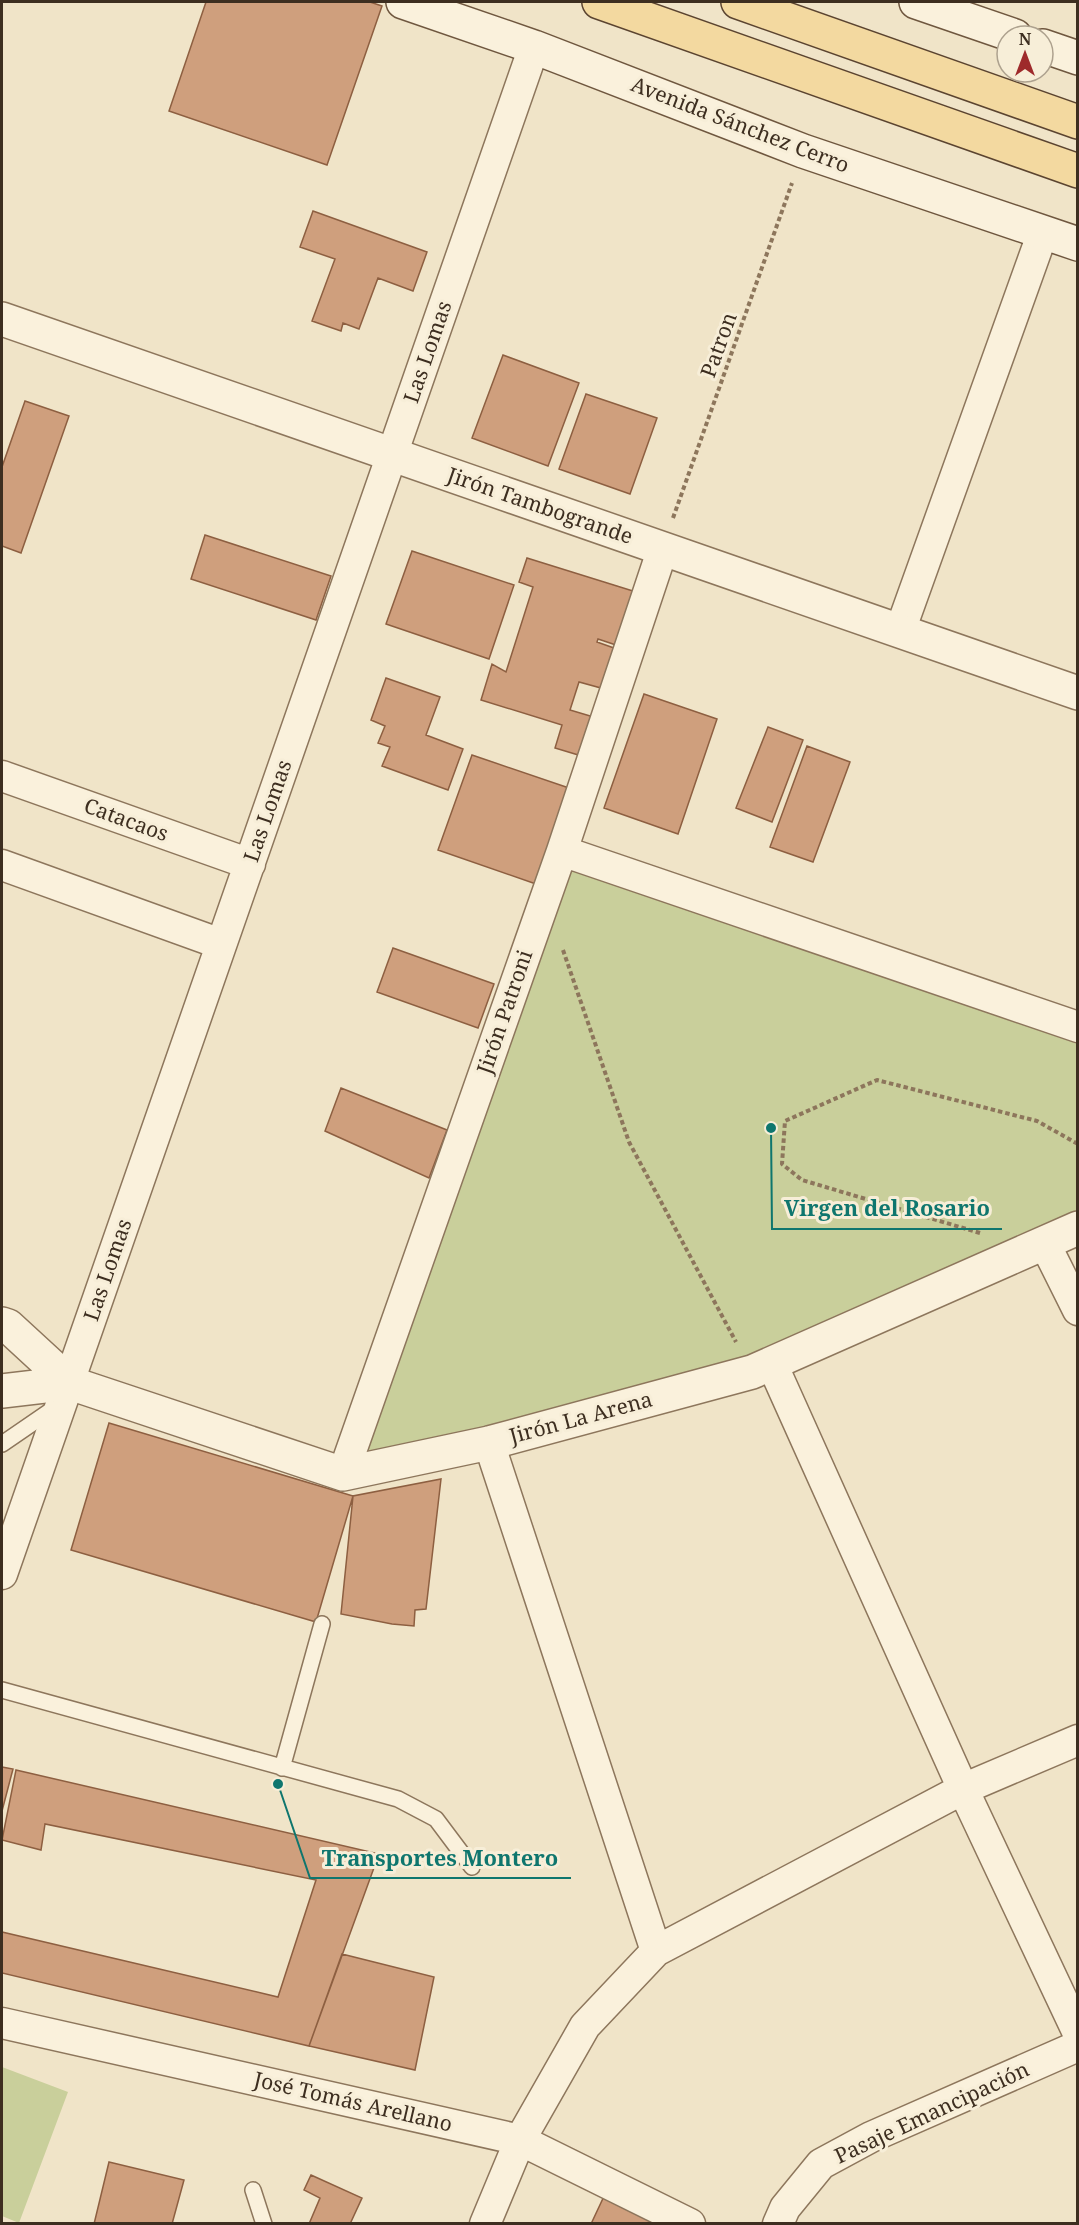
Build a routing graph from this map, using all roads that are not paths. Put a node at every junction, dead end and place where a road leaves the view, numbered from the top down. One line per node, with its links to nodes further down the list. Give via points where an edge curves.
1 (403, 2): 6 (street, Avenida Sánchez Cerro)
2 (599, 2): 10 (main road)
3 (738, 2): 9 (main road)
4 (916, 2): 5 (street)
5 (995, 29)
6 (534, 47): 11 (street, Avenida Sánchez Cerro, via 803,151); 14 (street, Las Lomas)
7 (1055, 50): 8 (street)
8 (1077, 58)
9 (1077, 122)
10 (1077, 171)
11 (1044, 232): 12 (street, Avenida Sánchez Cerro); 16 (street)
12 (1077, 244)
13 (2, 319): 14 (street, Jirón Tambogrande)
14 (392, 455): 15 (street, Jirón Tambogrande); 20 (street, Las Lomas)
15 (663, 548): 16 (street, Jirón Tambogrande); 19 (street, Jirón Patroni)
16 (900, 631): 17 (street, Jirón Tambogrande)
17 (1077, 693)
18 (2, 776): 20 (street, Catacaos)
19 (562, 851): 23 (street); 33 (street, Jirón Patroni)
20 (250, 864): 22 (street, Las Lomas)
21 (2, 865): 22 (street)
22 (221, 944): 30 (street, Las Lomas)
23 (1077, 1027)
24 (1077, 1228): 25 (street, Jirón La Arena)
25 (1045, 1244): 26 (street); 28 (street, Jirón La Arena)
26 (1077, 1310)
27 (2, 1324): 30 (street)
28 (762, 1368): 31 (street, Jirón La Arena); 39 (street)
29 (2, 1391): 30 (street)
30 (66, 1392): 32 (lane); 33 (street); 34 (street, Las Lomas)
31 (489, 1443): 33 (street, Jirón La Arena); 41 (street)
32 (2, 1444)
33 (343, 1474)
34 (2, 1574)
35 (322, 1624): 38 (lane)
36 (2, 1690): 38 (lane)
37 (1077, 1740): 39 (street)
38 (282, 1768): 40 (lane, via 398,1799 436,1819)
39 (963, 1789): 41 (street); 43 (street)
40 (472, 1867)
41 (656, 1951): 45 (street, via 585,2026)
42 (2, 2023): 45 (street, José Tomás Arellano)
43 (1077, 2033)
44 (1077, 2046): 50 (street, Pasaje Emancipación, via 871,2137 821,2164 785,2208)
45 (520, 2140): 48 (street); 49 (street, José Tomás Arellano)
46 (254, 2190): 47 (lane)
47 (264, 2223)
48 (485, 2223)
49 (690, 2223)
50 (778, 2223)

